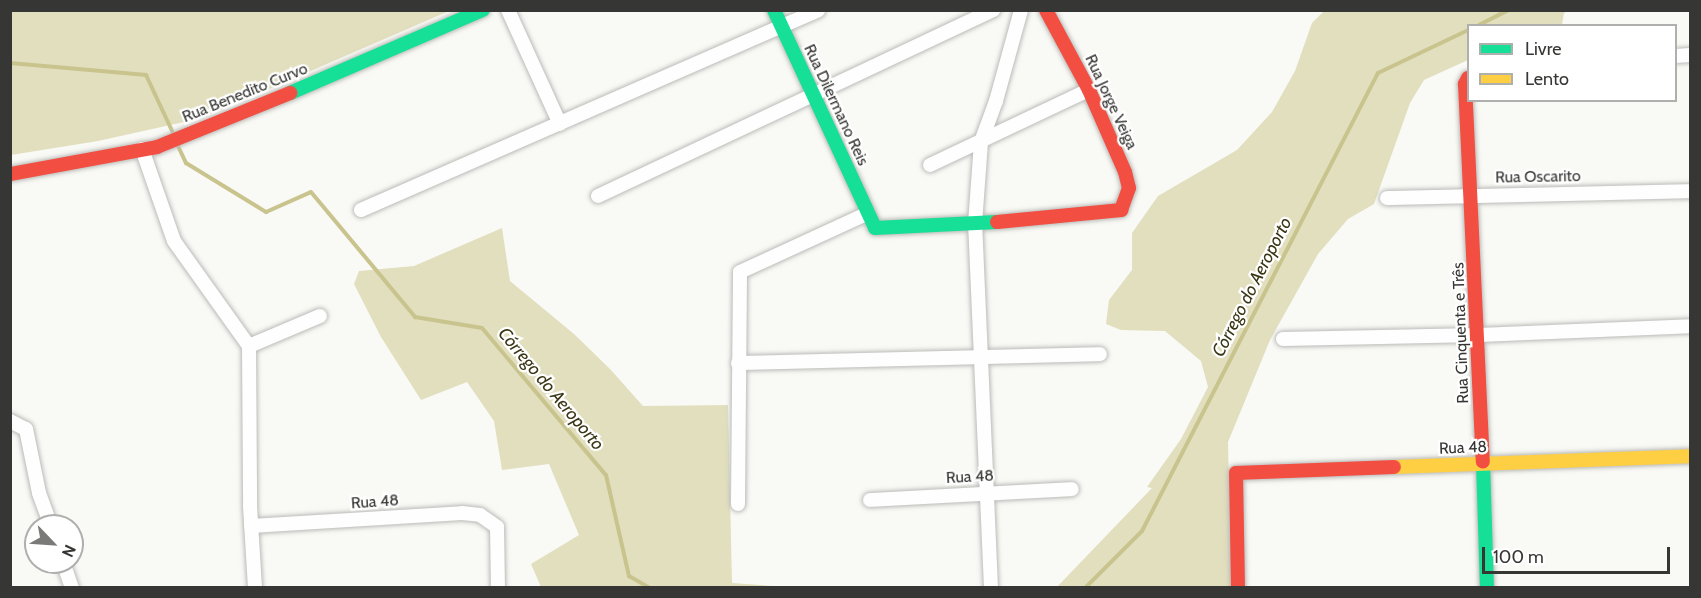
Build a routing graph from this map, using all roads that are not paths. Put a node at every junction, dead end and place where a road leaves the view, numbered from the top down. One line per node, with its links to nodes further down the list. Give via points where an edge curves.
1 (483, 10): 14 (street, Rua Benedito Curvo, via 192,133)
2 (508, 10): 12 (street)
3 (774, 10): 8 (street, Rua Dilermano Reis)
4 (818, 10): 8 (street)
5 (993, 10): 11 (street)
6 (1021, 10): 13 (street)
7 (1046, 10): 10 (street, Rua Jorge Veiga)
8 (782, 28): 11 (street, Rua Dilermano Reis); 12 (street)
9 (1467, 80): 18 (street, Rua Cinquenta e Três)
10 (1089, 90): 13 (street); 23 (street, Rua Jorge Veiga, via 1125,172 1129,188 1121,210)
11 (811, 94): 19 (street); 22 (street, Rua Dilermano Reis)
12 (560, 124): 21 (street)
13 (981, 142): 15 (street); 23 (street)
14 (142, 149): 16 (street, Rua Benedito Curvo); 28 (street, via 174,241)
15 (930, 165)
16 (10, 174)
17 (1690, 191): 18 (street, Rua Oscarito)
18 (1471, 195): 20 (street, Rua Oscarito); 26 (street, Rua Cinquenta e Três)
19 (598, 196)
20 (1387, 198)
21 (361, 210)
22 (868, 213): 23 (street, via 875,228); 31 (street, via 740,272)
23 (975, 224): 30 (street)
24 (320, 316): 28 (street)
25 (1690, 326): 26 (street)
26 (1479, 335): 27 (street); 34 (street, Rua Cinquenta e Três)
27 (1283, 339)
28 (249, 346): 40 (street)
29 (1100, 354): 30 (street)
30 (981, 359): 31 (street); 36 (street)
31 (738, 363): 38 (street)
32 (10, 420): 39 (street, via 26,429)
33 (1690, 456): 34 (street, Rua 48)
34 (1482, 464): 44 (street, Rua 48, via 1236,473); 45 (street, Rua Cinquenta e Três)
35 (1072, 489): 36 (street, Rua 48)
36 (987, 492): 37 (street, Rua 48); 43 (street)
37 (870, 500)
38 (738, 504)
39 (46, 514)
40 (251, 526): 41 (street); 42 (street, Rua 48, via 480,515 497,527)
41 (255, 588)
42 (498, 588)
43 (991, 588)
44 (1238, 588)
45 (1487, 588)

